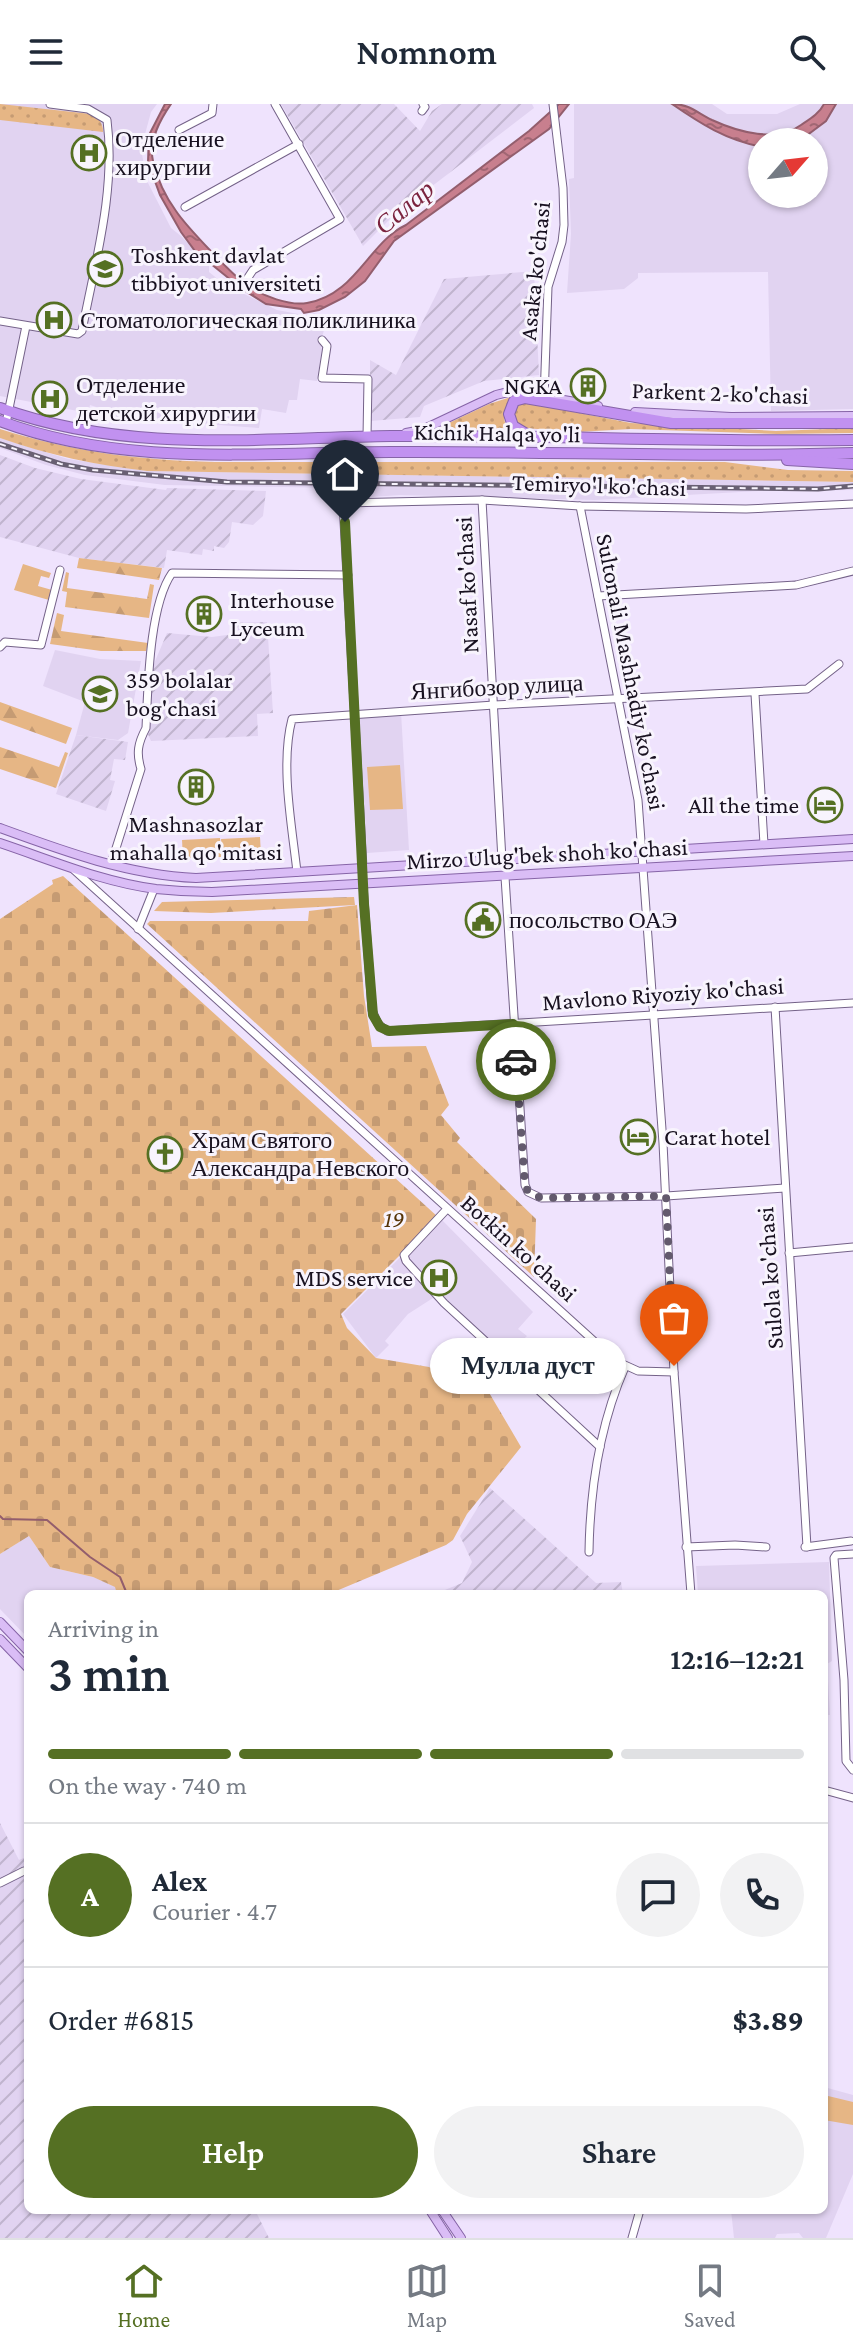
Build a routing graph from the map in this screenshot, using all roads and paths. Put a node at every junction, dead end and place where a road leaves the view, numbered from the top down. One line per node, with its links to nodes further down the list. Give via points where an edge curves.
1 (50, 104): 10 (street, via 88,109 107,120 108,183 82,331)
2 (213, 104): 5 (street, via 212,113)
3 (275, 104): 6 (street)
4 (554, 104): 12 (street, Asaka ko'chasi, via 564,225 548,287)
5 (179, 130)
6 (299, 144): 7 (street); 8 (street, via 339,222 253,270)
7 (185, 207)
8 (247, 279)
9 (0, 321): 10 (street)
10 (26, 326): 13 (street)
11 (322, 340): 17 (street, via 327,346 322,378 368,379)
12 (544, 398): 14 (main road, Parkent 2-ko'chasi, via 668,415); 15 (highway, via 671,423); 16 (main road, Parkent 2-ko'chasi, via 506,391 422,430); 18 (highway, via 519,399 510,409 513,426)
13 (4, 416): 17 (highway, Kichik Halqa yo'li, via 156,439); 21 (highway, Kichik Halqa yo'li, via 78,443 209,455)
14 (853, 416)
15 (853, 423)
16 (389, 436): 17 (highway, Kichik Halqa yo'li); 18 (highway, Kichik Halqa yo'li)
17 (367, 437)
18 (533, 437): 19 (highway, Kichik Halqa yo'li)
19 (853, 440)
20 (853, 453): 21 (highway, Kichik Halqa yo'li)
21 (726, 455): 22 (highway)
22 (853, 464)
23 (482, 500): 25 (street, Temiryo'l ko'chasi); 28 (street, Temiryo'l ko'chasi, via 343,503); 34 (street, Nasaf ko'chasi)
24 (853, 504): 25 (street, Temiryo'l ko'chasi, via 746,509)
25 (580, 506): 29 (street, Sultonali Mashhadiy ko'chasi)
26 (60, 570): 30 (street, via 41,645 5,642)
27 (853, 571): 29 (street, via 796,585)
28 (348, 575): 35 (street); 45 (street, via 172,573 154,624 146,728 137,756 141,769)
29 (598, 596): 33 (street, Sultonali Mashhadiy ko'chasi)
30 (0, 647)
31 (839, 664): 32 (street, Янгибозор улица, via 807,689)
32 (755, 694): 33 (street, Янгибозор улица); 40 (street)
33 (618, 700): 34 (street, Янгибозор улица); 41 (street, Sultonali Mashhadiy ko'chasi, via 638,800)
34 (494, 705): 35 (street, Янгибозор улица); 44 (street, Nasaf ko'chasi)
35 (354, 715): 47 (street); 49 (street, Янгибозор улица, via 292,719 287,739)
36 (0, 828): 45 (main road)
37 (853, 839): 38 (main road, Mirzo Ulug'bek shoh ko'chasi)
38 (823, 841): 40 (main road, Mirzo Ulug'bek shoh ko'chasi); 43 (main road)
39 (0, 843): 46 (main road, Botkin ko'chasi)
40 (764, 844): 41 (main road, Mirzo Ulug'bek shoh ko'chasi)
41 (642, 852): 44 (main road, Mirzo Ulug'bek shoh ko'chasi); 48 (street, Sultonali Mashhadiy ko'chasi)
42 (853, 856): 43 (main road, Mirzo Ulug'bek shoh ko'chasi)
43 (825, 858): 48 (main road, Mirzo Ulug'bek shoh ko'chasi)
44 (502, 860): 47 (main road, Mirzo Ulug'bek shoh ko'chasi)
45 (111, 864): 50 (main road)
46 (73, 868): 53 (main road, Botkin ko'chasi); 54 (street, Botkin ko'chasi)
47 (363, 868): 49 (main road, Mirzo Ulug'bek shoh ko'chasi); 52 (main road)
48 (644, 868): 51 (main road, Mirzo Ulug'bek shoh ko'chasi); 57 (street, Sultonali Mashhadiy ko'chasi)
49 (297, 872): 50 (main road, Mirzo Ulug'bek shoh ko'chasi, via 215,878)
50 (151, 873): 53 (main road)
51 (505, 877): 52 (main road, Mirzo Ulug'bek shoh ko'chasi); 58 (street)
52 (363, 885): 53 (main road, Mirzo Ulug'bek shoh ko'chasi, via 239,892); 58 (street, Mavlono Riyoziy ko'chasi, via 373,1015 380,1027 389,1031)
53 (151, 888): 54 (street)
54 (138, 929): 61 (street, Botkin ko'chasi)
55 (853, 1003): 56 (street, Mavlono Riyoziy ko'chasi)
56 (775, 1007): 57 (street, Mavlono Riyoziy ko'chasi); 59 (street, Sulola ko'chasi)
57 (654, 1014): 58 (street, Mavlono Riyoziy ko'chasi); 60 (street, Sultonali Mashhadiy ko'chasi)
58 (513, 1024): 60 (street, via 528,1192 541,1198)
59 (785, 1188): 60 (street); 63 (street, Sulola ko'chasi)
60 (666, 1196): 65 (street, Sultonali Mashhadiy ko'chasi)
61 (446, 1210): 64 (street, Botkin ko'chasi); 66 (street, via 404,1255 406,1261 444,1303)
62 (853, 1247): 63 (street)
63 (789, 1253): 67 (street, Sulola ko'chasi, via 805,1547)
64 (625, 1367): 65 (street); 66 (street)
65 (674, 1372): 68 (street, Sultonali Mashhadiy ko'chasi)
66 (600, 1447): 70 (street)
67 (851, 1541)
68 (686, 1547): 69 (street); 72 (street, Sultonali Mashhadiy ko'chasi)
69 (766, 1547)
70 (589, 1552)
71 (853, 1554): 77 (street, via 835,1556 846,1761)
72 (689, 1590)
73 (0, 1622): 75 (main road)
74 (0, 1639): 76 (main road)
75 (24, 1647)
76 (24, 1664)
77 (853, 1770)
78 (828, 1793): 79 (street)
79 (853, 1800)
80 (24, 1871): 81 (street)
81 (0, 1883)
82 (433, 2214): 85 (main road)
83 (445, 2214): 86 (main road)
84 (639, 2214): 87 (street)
85 (448, 2238)
86 (461, 2238)
87 (632, 2238)

